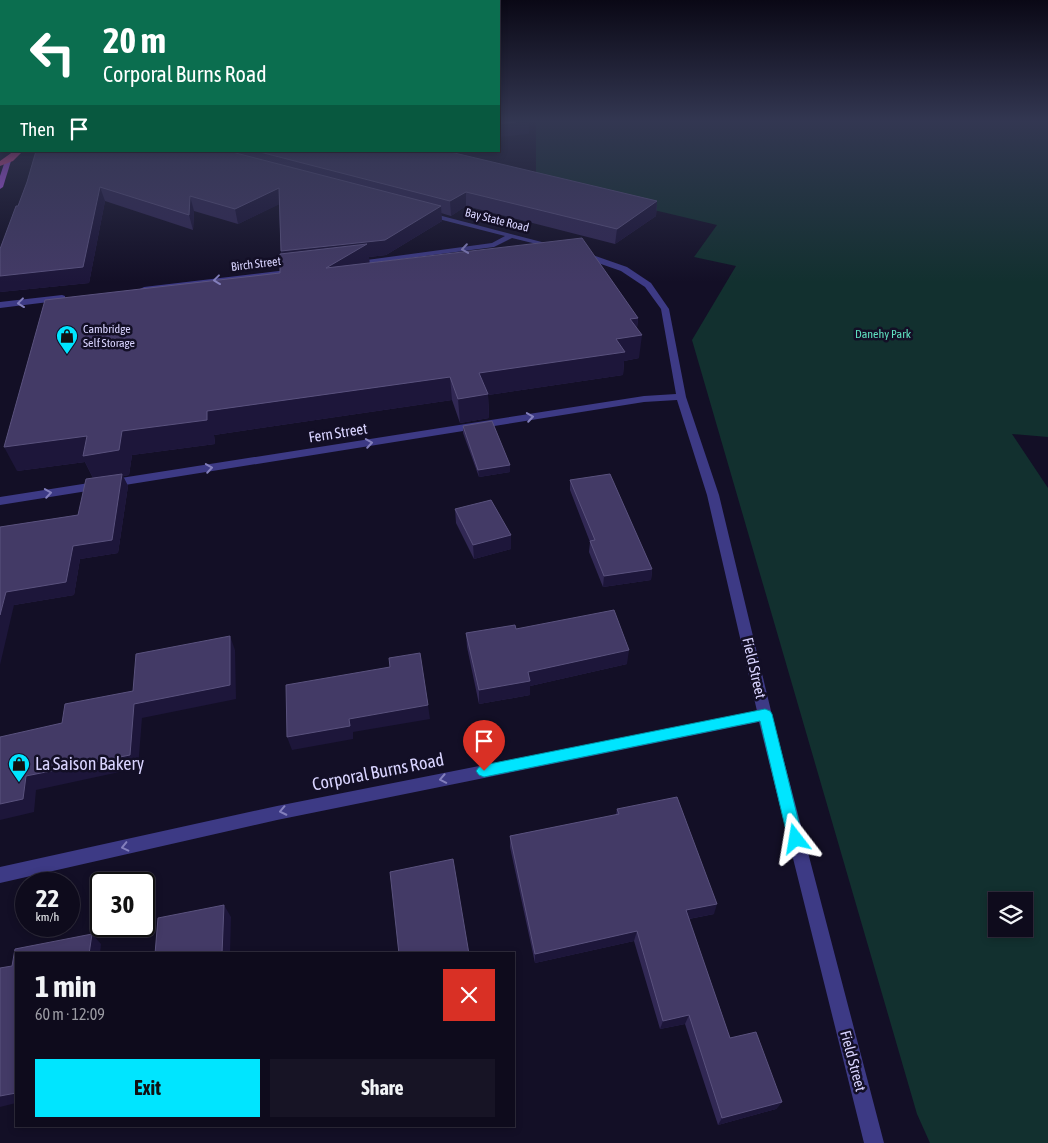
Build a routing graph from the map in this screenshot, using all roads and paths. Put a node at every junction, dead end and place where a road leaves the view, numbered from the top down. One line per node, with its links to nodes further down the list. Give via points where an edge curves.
1 (421, 212): 2 (street, Bay State Road)
2 (511, 236): 3 (street, Bay State Road); 5 (street, one-way to 5, via 479,247)
3 (567, 250)
4 (576, 253): 10 (street, Field Street, via 611,263 648,285 665,309)
5 (347, 265)
6 (308, 270): 7 (street, Birch Street, one-way to 7)
7 (134, 290)
8 (67, 298): 9 (street, one-way to 9)
9 (0, 306)
10 (680, 397): 11 (street, Fern Street, one-way to 10, via 644,399); 12 (street, Field Street, via 713,495)
11 (0, 501)
12 (765, 714): 13 (street, Corporal Burns Road, one-way to 13, via 277,813); 14 (street, Field Street)
13 (0, 875)
14 (874, 1143)

